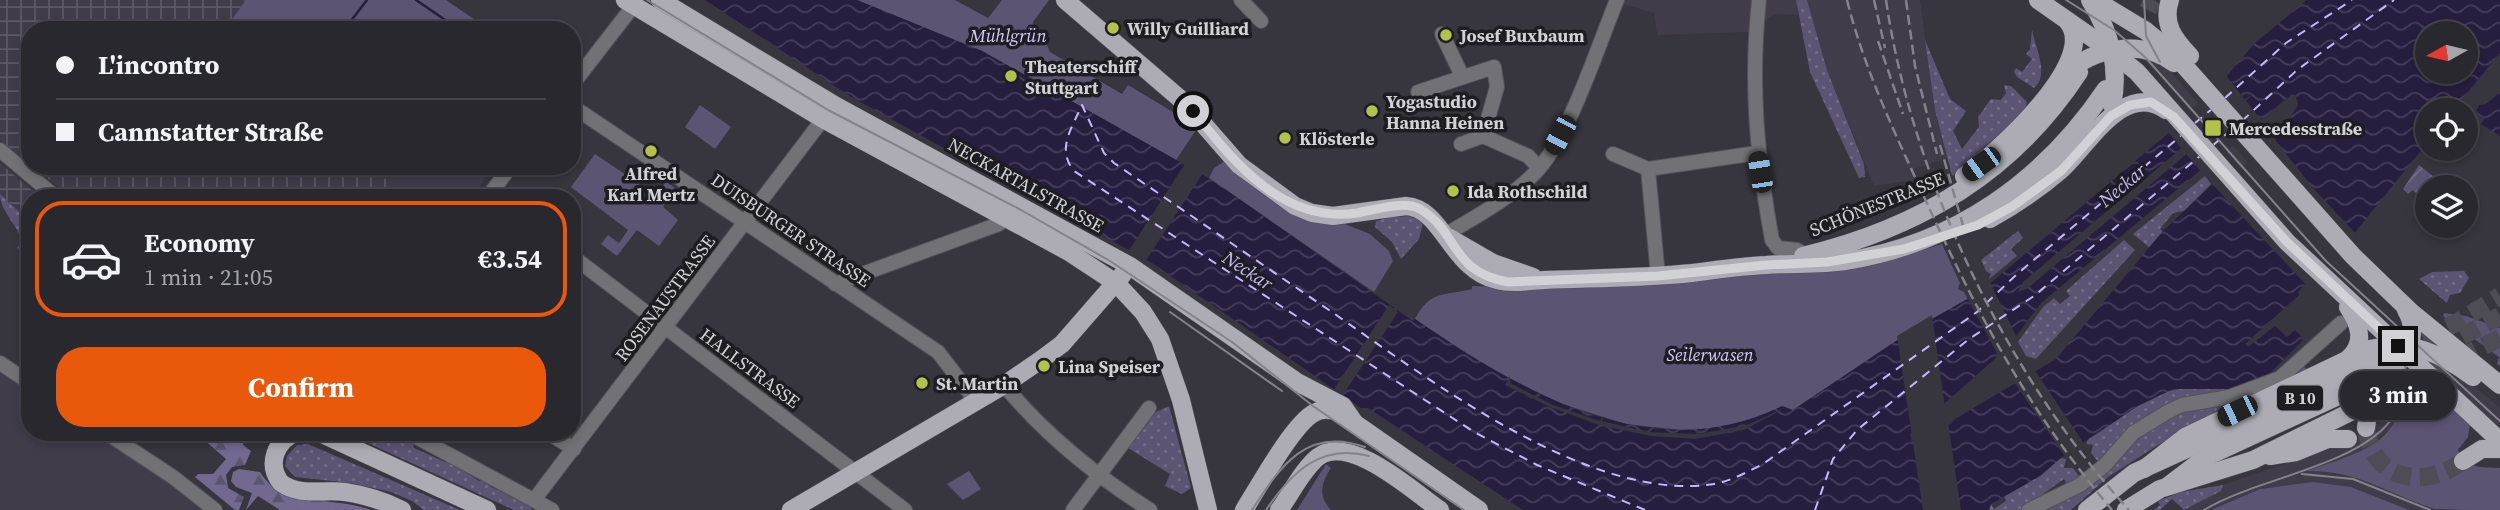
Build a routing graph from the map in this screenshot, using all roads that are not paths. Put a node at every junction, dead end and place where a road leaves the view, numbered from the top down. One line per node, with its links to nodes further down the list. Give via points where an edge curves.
1 (660, 0): 45 (main road, NECKARTALSTRASSE)
2 (1065, 0): 40 (main road, via 1185,103 1248,173 1303,210 1333,216 1412,206)
3 (1241, 0): 11 (street)
4 (1616, 0): 32 (street, via 1560,135)
5 (1759, 0): 29 (street, via 1754,75)
6 (2038, 0): 10 (main road)
7 (2092, 0): 12 (main road)
8 (629, 3): 16 (street); 24 (main road, NECKARTALSTRASSE)
9 (2164, 4): 12 (main road); 35 (main road, via 2173,37 2239,111)
10 (2063, 17): 12 (main road); 14 (main road); 18 (main road, via 2074,30 2075,45)
11 (1261, 21)
12 (2118, 23): 14 (main road); 19 (main road, via 2173,53)
13 (1443, 34): 17 (street)
14 (2127, 54): 15 (main road); 19 (main road, via 2163,56); 20 (main road); 23 (main road)
15 (2078, 68): 18 (main road); 20 (main road, via 2089,61 2104,66 2111,74); 37 (main road, SCHÖNESTRASSE, via 2039,125 2009,157 1967,189)
16 (581, 72)
17 (1462, 76): 21 (street); 26 (street, via 1494,67 1497,87)
18 (2057, 80): 37 (main road, via 2001,146)
19 (2204, 86): 35 (main road)
20 (2110, 88): 25 (main road); 41 (main road, SCHÖNESTRASSE, via 2066,141 2024,181 1983,211)
21 (1418, 92)
22 (581, 112): 39 (street, DUISBURGER STRASSE)
23 (2174, 117): 25 (main road, via 2155,103 2143,102); 51 (main road)
24 (823, 118): 38 (main road, NECKARTALSTRASSE); 39 (street, ROSENAUSTRASSE)
25 (2106, 121): 41 (main road, via 2061,171 2013,206 1978,225)
26 (1483, 136): 27 (street); 32 (street, via 1528,156)
27 (1461, 144)
28 (0, 150): 31 (street)
29 (1757, 153): 33 (street); 42 (street, via 1772,240 1778,248)
30 (1612, 154): 33 (street)
31 (21, 168)
32 (1539, 168): 40 (street, via 1494,205)
33 (1648, 169): 46 (street)
34 (30, 175): 36 (street)
35 (2288, 187): 49 (main road)
36 (46, 189)
37 (1919, 213): 42 (main road, SCHÖNESTRASSE)
38 (1004, 216): 45 (main road, NECKARTALSTRASSE); 48 (street, via 999,224)
39 (747, 222): 48 (street, DUISBURGER STRASSE); 52 (street, ROSENAUSTRASSE)
40 (1445, 235): 47 (main road, SCHÖNESTRASSE, via 1493,263); 47 (main road, SCHÖNESTRASSE, via 1465,264 1490,278)
41 (1932, 238): 44 (main road, SCHÖNESTRASSE, via 1904,249 1843,261)
42 (1806, 255): 44 (main road, SCHÖNESTRASSE)
43 (581, 263): 52 (street, HALLSTRASSE)
44 (1766, 265): 46 (main road, SCHÖNESTRASSE)
45 (1124, 273): 57 (main road, via 1062,344); 62 (main road, NECKARTALSTRASSE, via 1301,385 1343,406); 90 (main road, via 1160,339 1181,400)
46 (1658, 276): 47 (main road, SCHÖNESTRASSE)
47 (1544, 280)
48 (835, 284): 60 (street, DUISBURGER STRASSE, via 938,352)
49 (2399, 301): 53 (main road, via 2412,323); 58 (main road)
50 (2341, 323): 95 (street, via 2280,378 2229,397 2169,411 2133,433 2082,484)
51 (2365, 325): 53 (main road); 54 (main road, via 2359,345)
52 (666, 328): 64 (street, ROSENAUSTRASSE); 78 (street, HALLSTRASSE)
53 (2402, 350): 54 (main road, via 2370,349); 59 (main road, via 2449,359); 72 (main road); 77 (main road, B 10); 80 (main road, via 2386,374 2206,457)
54 (2348, 359): 77 (main road, B 10, via 2185,437)
55 (0, 363): 56 (street)
56 (21, 377)
57 (1004, 385): 60 (main road); 79 (street, via 1029,416)
58 (2500, 385)
59 (2500, 397)
60 (975, 400): 78 (main road)
61 (1149, 408): 79 (street)
62 (1356, 425): 91 (main road, NECKARTALSTRASSE, via 1333,410 1313,413 1297,429); 94 (main road, NECKARTALSTRASSE)
63 (2366, 428): 75 (main road, B 10, via 2376,396)
64 (581, 439)
65 (2348, 439): 75 (main road, B 10, via 2334,438)
66 (119, 441): 82 (street)
67 (283, 441): 83 (main road, via 273,464 281,483 300,492 344,492 374,498)
68 (338, 441): 84 (main road)
69 (424, 441): 81 (street)
70 (561, 441): 73 (street)
71 (579, 441): 73 (street, ROSENAUSTRASSE)
72 (2500, 441)
73 (573, 449): 81 (street, ROSENAUSTRASSE)
74 (2500, 449): 76 (main road, via 2482,449)
75 (2253, 460): 80 (main road, B 10)
76 (2463, 461)
77 (2144, 469): 96 (main road, B 10)
78 (856, 473): 86 (main road); 87 (street, HALLSTRASSE)
79 (1097, 476): 88 (street); 89 (street)
80 (2168, 486): 97 (main road, B 10)
81 (534, 500): 85 (street)
82 (215, 510)
83 (402, 510)
84 (487, 510)
85 (552, 510)
86 (791, 510)
87 (905, 510)
88 (1073, 510)
89 (1150, 510)
90 (1208, 510)
91 (1244, 510)
92 (1279, 510): 93 (main road, via 1315,460 1340,450 1356,454)
93 (1440, 510)
94 (1479, 510)
95 (2029, 510)
96 (2087, 510)
97 (2126, 510)

